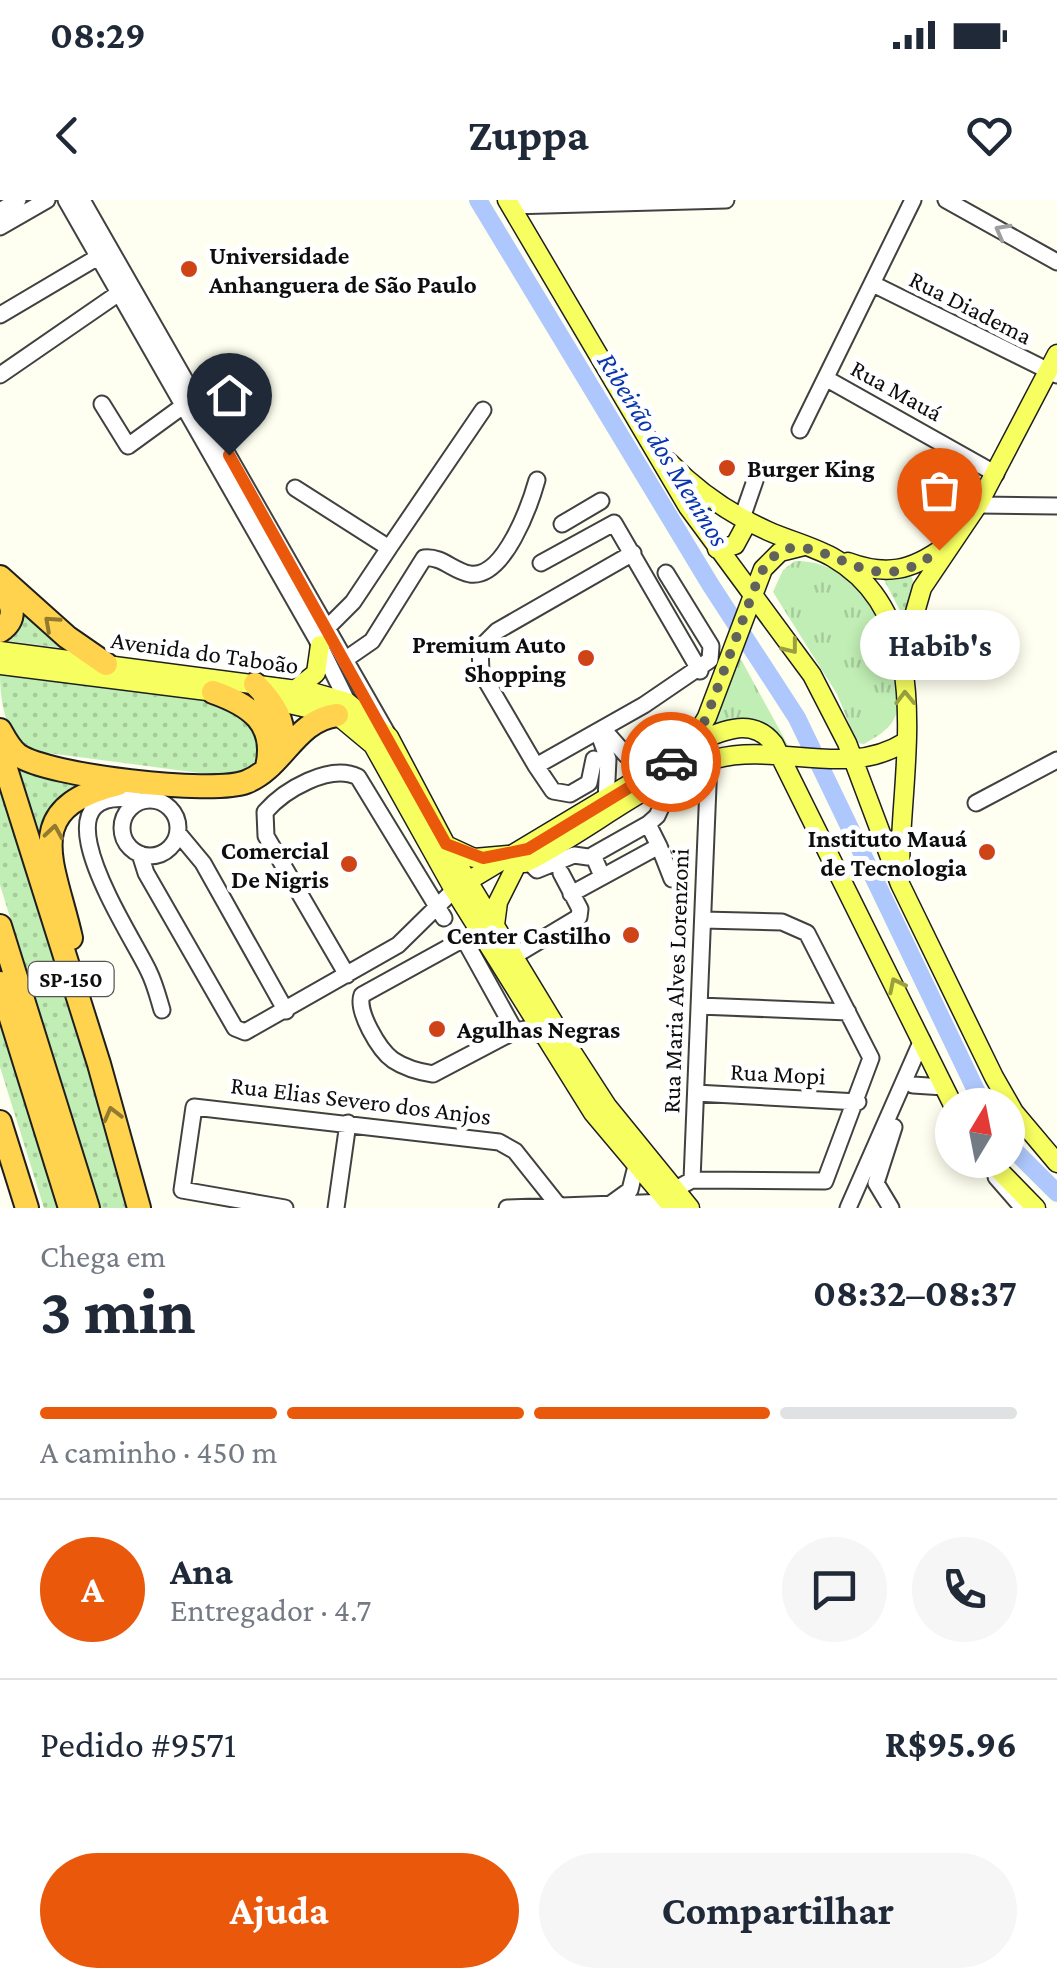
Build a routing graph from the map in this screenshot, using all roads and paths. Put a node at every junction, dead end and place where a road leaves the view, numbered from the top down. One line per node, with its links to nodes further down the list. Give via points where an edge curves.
1 (18, 200): 9 (street)
2 (47, 200): 10 (street)
3 (66, 200): 11 (street)
4 (82, 200): 48 (street)
5 (726, 200): 8 (street)
6 (914, 200): 13 (street)
7 (946, 200): 12 (street, one-way to 7)
8 (509, 203): 24 (main road)
9 (0, 211)
10 (0, 227)
11 (98, 257): 14 (street); 15 (street)
12 (1057, 262)
13 (872, 284): 17 (street, Rua Diadema); 19 (street)
14 (119, 293): 18 (street); 21 (street)
15 (0, 315)
16 (1057, 354): 17 (main road)
17 (1052, 374): 26 (main road)
18 (0, 375)
19 (826, 379): 23 (street); 26 (street, Rua Mauá)
20 (102, 404): 21 (street, via 128,446)
21 (183, 406): 48 (street)
22 (483, 410): 38 (street)
23 (800, 430)
24 (658, 451): 33 (main road, via 689,482); 39 (main road)
25 (760, 468): 33 (street)
26 (996, 474): 31 (main road)
27 (537, 480): 51 (street, via 518,530 486,570 471,574 424,558 372,641)
28 (591, 484): 30 (street)
29 (295, 488): 38 (street)
30 (602, 501): 34 (street); 35 (street)
31 (978, 505): 32 (street); 36 (main road)
32 (1057, 506)
33 (745, 519): 37 (main road); 39 (main road, via 735,544)
34 (614, 523): 40 (street); 42 (street)
35 (562, 524)
36 (956, 538): 41 (main road, via 918,565 886,573); 50 (main road, via 922,588)
37 (804, 546): 41 (main road); 46 (main road, via 772,557)
38 (389, 548): 48 (street)
39 (717, 550): 46 (main road)
40 (633, 553): 54 (street); 71 (street, via 497,631 480,648 480,672)
41 (830, 556): 50 (main road, via 876,597)
42 (540, 563)
43 (666, 573): 54 (street, via 711,646)
44 (0, 578): 52 (highway, one-way to 44)
45 (0, 587): 47 (highway, via 12,612)
46 (750, 603): 63 (main road); 66 (main road, one-way to 66, via 812,675)
47 (0, 631)
48 (321, 638): 51 (street); 55 (main road, via 316,674); 58 (street)
49 (0, 650): 52 (main road, Avenida do Taboão)
50 (902, 654): 62 (main road, one-way to 50)
51 (346, 659): 61 (street)
52 (106, 664): 56 (main road, Avenida do Taboão)
53 (0, 665): 57 (main road, Avenida do Taboão)
54 (700, 671): 60 (street)
55 (296, 689): 56 (main road, Avenida do Taboão); 58 (main road, Avenida do Taboão)
56 (263, 691): 57 (main road, Avenida do Taboão); 58 (main road, Avenida do Taboão); 68 (highway, via 283,728)
57 (213, 692): 68 (highway, via 261,718)
58 (342, 708): 61 (main road, Avenida do Taboão); 68 (highway, via 313,722)
59 (0, 730): 73 (highway, via 32,762)
60 (601, 730): 71 (street); 72 (street, via 626,755); 74 (street, via 608,758)
61 (381, 741): 78 (main road); 87 (main road)
62 (905, 742): 66 (main road, via 883,754); 86 (main road)
63 (694, 743): 65 (main road, via 750,728); 72 (main road)
64 (0, 750): 102 (highway, SP-150)
65 (787, 757): 66 (main road); 70 (main road); 101 (main road, one-way to 65)
66 (846, 758): 86 (main road)
67 (594, 759): 71 (street, via 593,777 566,795 548,786)
68 (274, 760): 73 (highway, via 250,781 228,786)
69 (1057, 760): 75 (street)
70 (709, 761): 72 (main road); 90 (street, Rua Maria Alves Lorenzoni)
71 (536, 766)
72 (674, 768): 74 (main road); 76 (street); 82 (main road)
73 (137, 791): 77 (street, via 171,809); 80 (street, via 122,824 126,842); 97 (street, via 105,802 90,816 86,840); 102 (highway, one-way to 73, via 50,836 67,802)
74 (606, 801): 82 (main road)
75 (976, 803)
76 (648, 824): 79 (street); 84 (street, via 593,855)
77 (178, 832): 80 (street, via 164,852); 98 (street, via 203,863)
78 (446, 844): 82 (main road, via 483,858); 87 (main road)
79 (658, 846): 84 (street); 85 (street)
80 (140, 854): 98 (street, via 235,1028 245,1032)
81 (588, 858): 82 (street, via 574,854 537,870)
82 (524, 860): 87 (main road); 92 (main road)
83 (561, 873): 88 (street)
84 (602, 876): 88 (street)
85 (672, 879)
86 (900, 884): 108 (main road, via 1001,1089)
87 (465, 892): 89 (street); 92 (main road)
88 (571, 894): 93 (street, via 579,917)
89 (436, 914): 94 (street); 94 (street, via 358,777 332,772 272,804 264,822 272,849)
90 (703, 920): 96 (street, Rua Maria Alves Lorenzoni); 99 (street, via 800,927)
91 (0, 926): 118 (highway, SP-150)
92 (479, 931): 100 (main road); 100 (street, via 362,995 364,1016 390,1058 433,1074); 113 (main road)
93 (519, 954)
94 (347, 975): 98 (street)
95 (0, 982): 117 (highway, SP-150)
96 (699, 1006): 99 (street); 104 (street, Rua Maria Alves Lorenzoni)
97 (162, 1010)
98 (286, 1011)
99 (848, 1012): 105 (street, via 871,1058)
100 (525, 1026): 109 (main road, via 546,1037)
101 (922, 1040): 103 (main road); 124 (street)
102 (99, 1064): 119 (highway, SP-150, one-way to 102)
103 (944, 1086): 125 (street, via 916,1079 876,1183)
104 (696, 1093): 105 (street, Rua Mopi); 112 (street, Rua Maria Alves Lorenzoni)
105 (858, 1102): 112 (street, via 825,1181)
106 (0, 1122): 116 (highway)
107 (348, 1122): 115 (street, Rua Elias Severo dos Anjos, via 506,1144); 120 (street, Rua Elias Severo dos Anjos, via 203,1105 192,1110 182,1190); 121 (street)
108 (1057, 1163)
109 (636, 1166): 113 (main road); 114 (street, via 635,1182)
110 (1000, 1178): 126 (street)
111 (1005, 1178): 127 (main road)
112 (692, 1180): 113 (street)
113 (672, 1200): 114 (street); 123 (main road)
114 (612, 1203): 115 (street)
115 (558, 1205): 122 (street)
116 (27, 1208)
117 (70, 1208)
118 (88, 1208)
119 (139, 1208)
120 (286, 1208)
121 (336, 1208)
122 (507, 1208)
123 (690, 1208)
124 (848, 1208)
125 (891, 1208)
126 (1023, 1208)
127 (1036, 1208)

